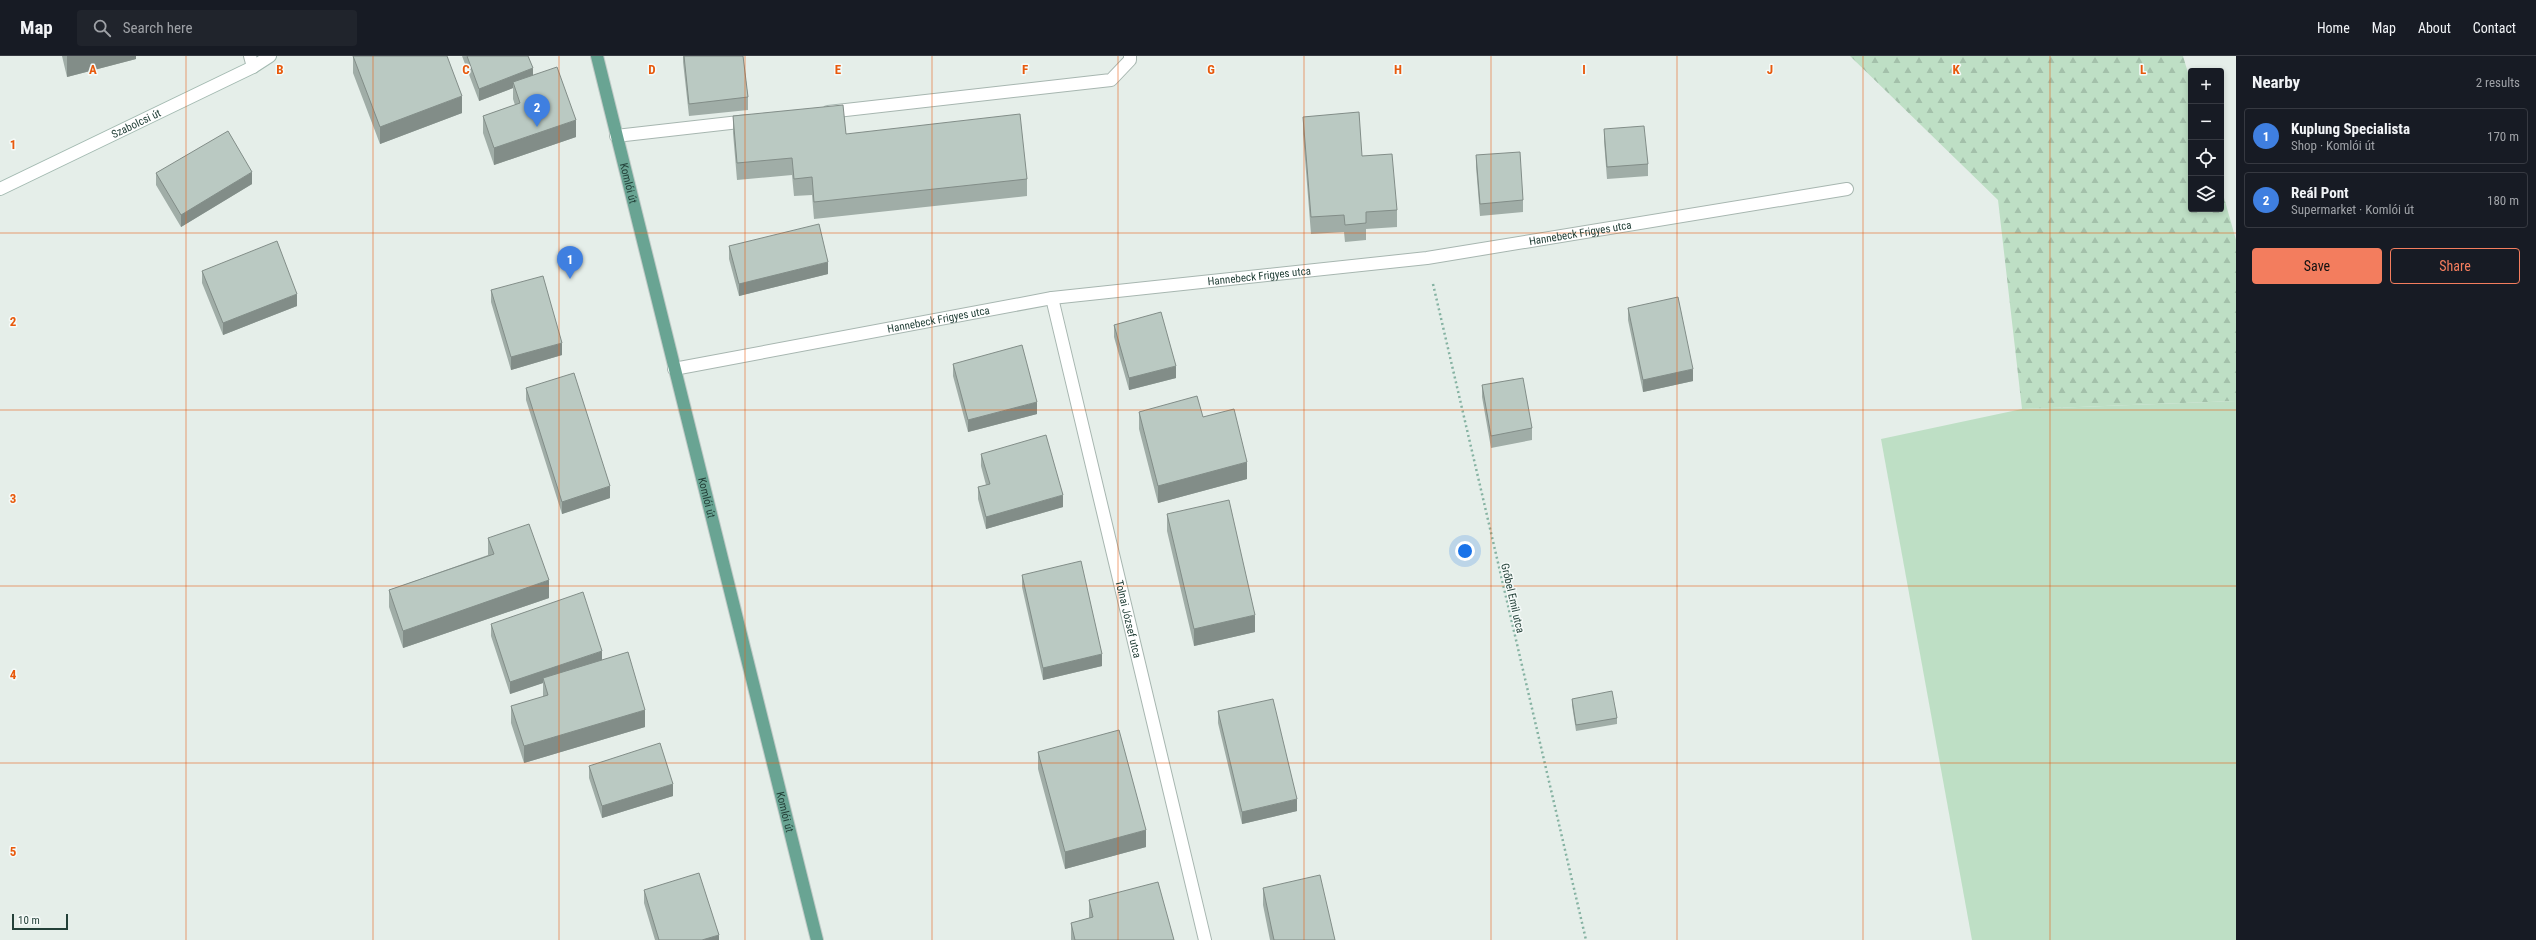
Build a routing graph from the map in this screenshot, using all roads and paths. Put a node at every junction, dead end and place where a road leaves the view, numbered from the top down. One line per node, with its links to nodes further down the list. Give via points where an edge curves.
1 (270, 56): 4 (street, Szabolcsi út)
2 (597, 56): 7 (main road, Komlói út)
3 (1130, 56): 5 (street, via 1130,60 1111,80)
4 (252, 61): 8 (street, Szabolcsi út)
5 (817, 113)
6 (763, 119): 7 (street)
7 (616, 136): 12 (main road, Komlói út)
8 (0, 189)
9 (1847, 189): 10 (street, Hannebeck Frigyes utca)
10 (1427, 258): 11 (street, Hannebeck Frigyes utca); 15 (path, Grőbel Emil utca)
11 (1052, 298): 12 (street, Hannebeck Frigyes utca); 14 (street, Tolnai József utca)
12 (674, 369): 13 (main road, Komlói út)
13 (817, 940)
14 (1205, 940)
15 (1586, 940)

